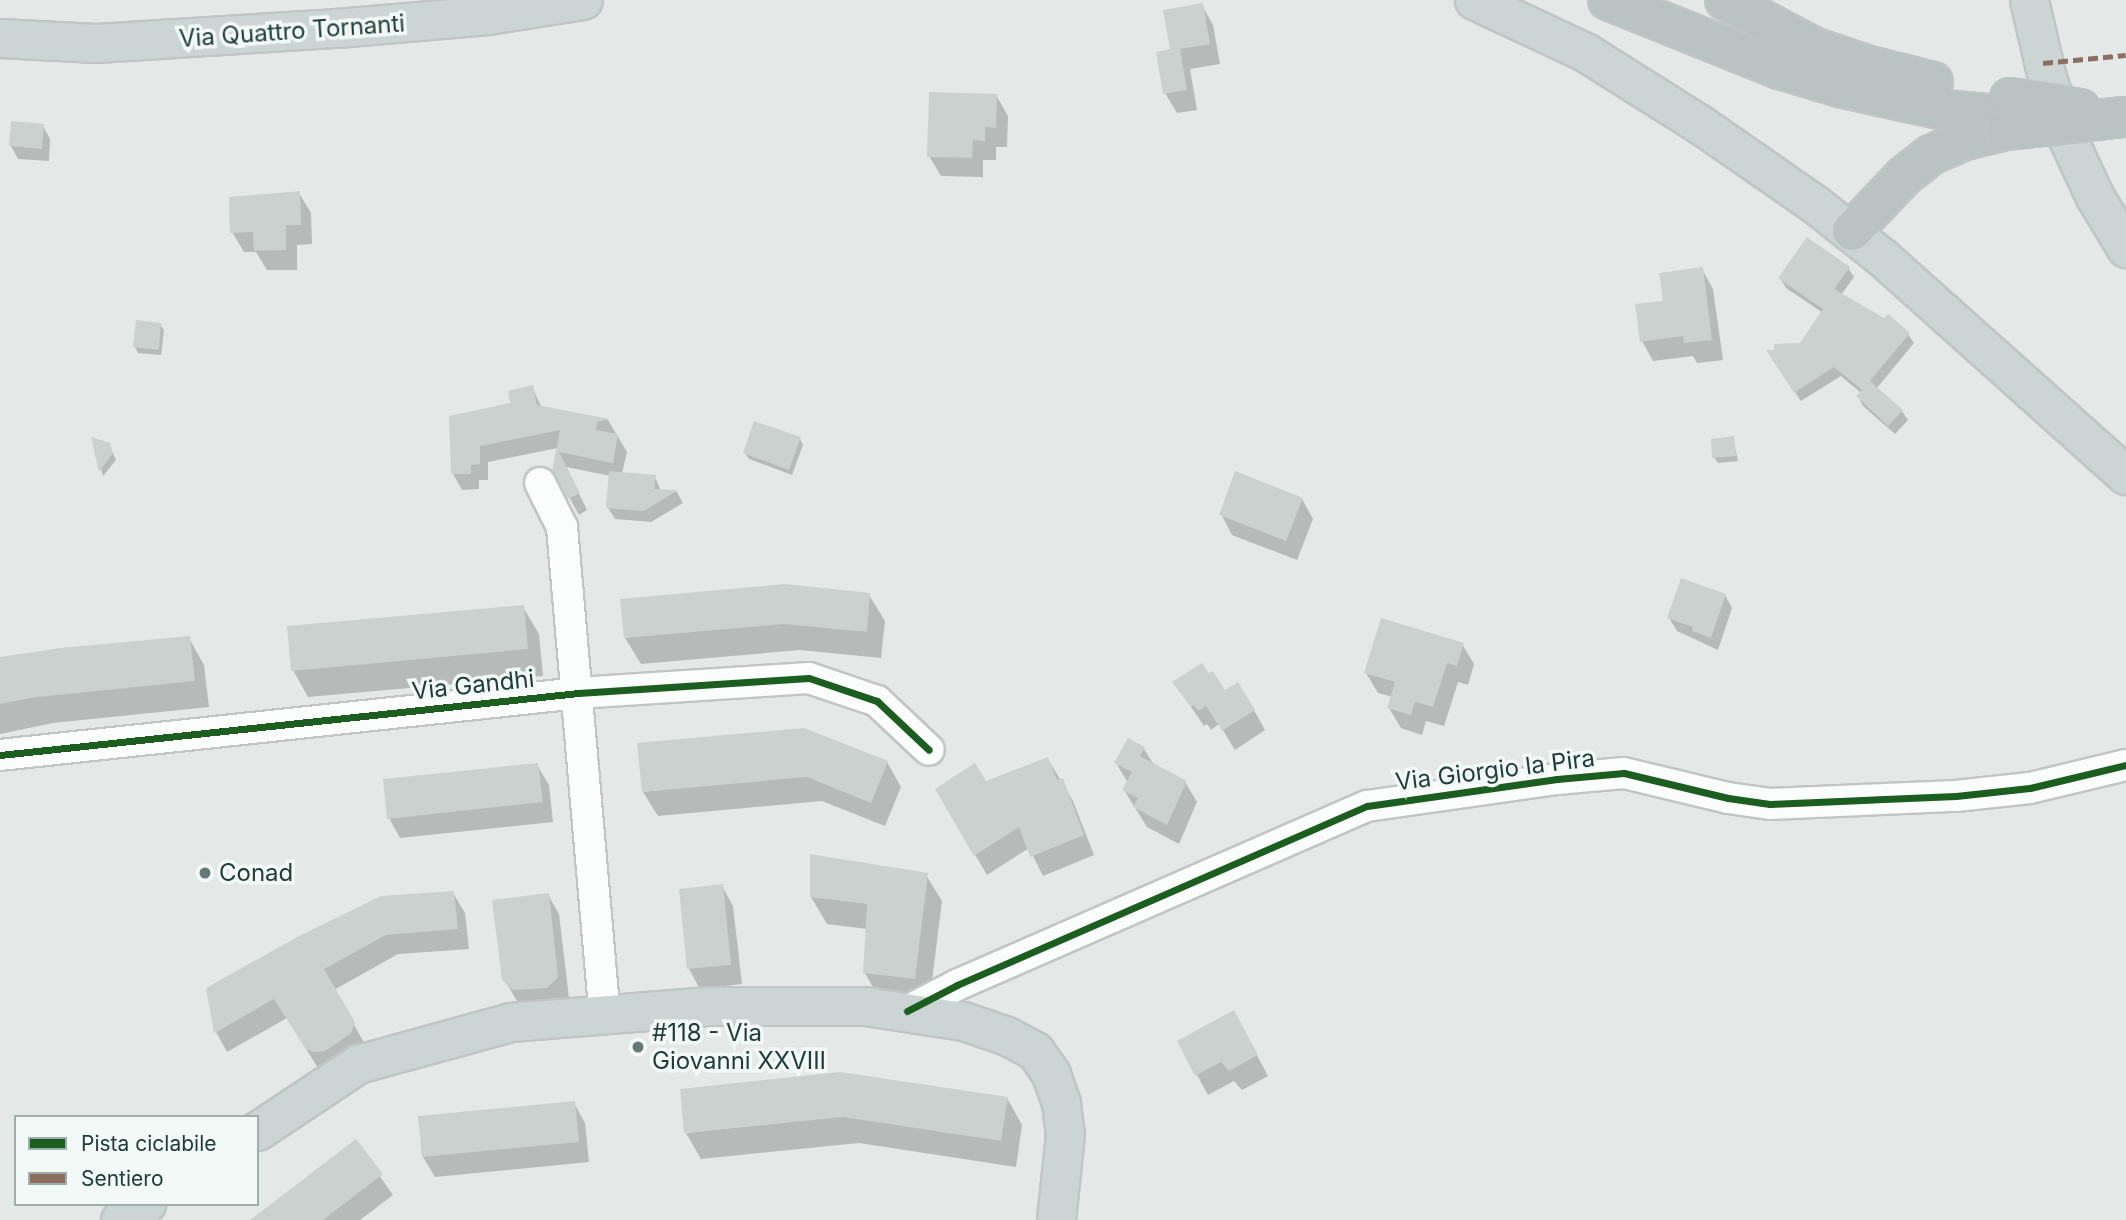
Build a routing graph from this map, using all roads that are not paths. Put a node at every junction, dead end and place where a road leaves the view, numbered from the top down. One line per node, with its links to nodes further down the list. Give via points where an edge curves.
1 (583, 0): 6 (main road, Via Quattro Tornanti, via 488,15 337,28 96,43)
2 (1474, 0): 9 (main road, via 1585,52 1741,152)
3 (1608, 0): 7 (highway, via 1780,69 1843,88 1944,110)
4 (1725, 0): 7 (highway, via 1794,38 1850,60 1927,81)
5 (2029, 0): 10 (main road, via 2047,78 2067,137)
6 (0, 38)
7 (2008, 115): 8 (highway, bridge); 9 (highway, via 1931,155 1904,176)
8 (2125, 117)
9 (1852, 231): 11 (main road)
10 (2126, 248)
11 (2126, 475)
12 (540, 483): 13 (street, via 562,527 573,683)
13 (578, 693): 14 (street, Via Gandhi, via 809,678 877,701); 15 (street, Via Gandhi); 18 (street)
14 (929, 751)
15 (0, 755)
16 (2126, 765): 17 (street, Via Giorgio la Pira, via 2030,788 1956,796 1770,804 1624,773 1367,806)
17 (906, 1011): 18 (main road, via 865,1006 709,1006); 22 (main road, via 963,1021 1007,1036 1035,1051 1043,1062 1061,1103 1065,1134)
18 (605, 1015): 19 (main road, via 510,1022 358,1064)
19 (259, 1130)
20 (143, 1206): 21 (main road)
21 (120, 1220)
22 (1056, 1220)

